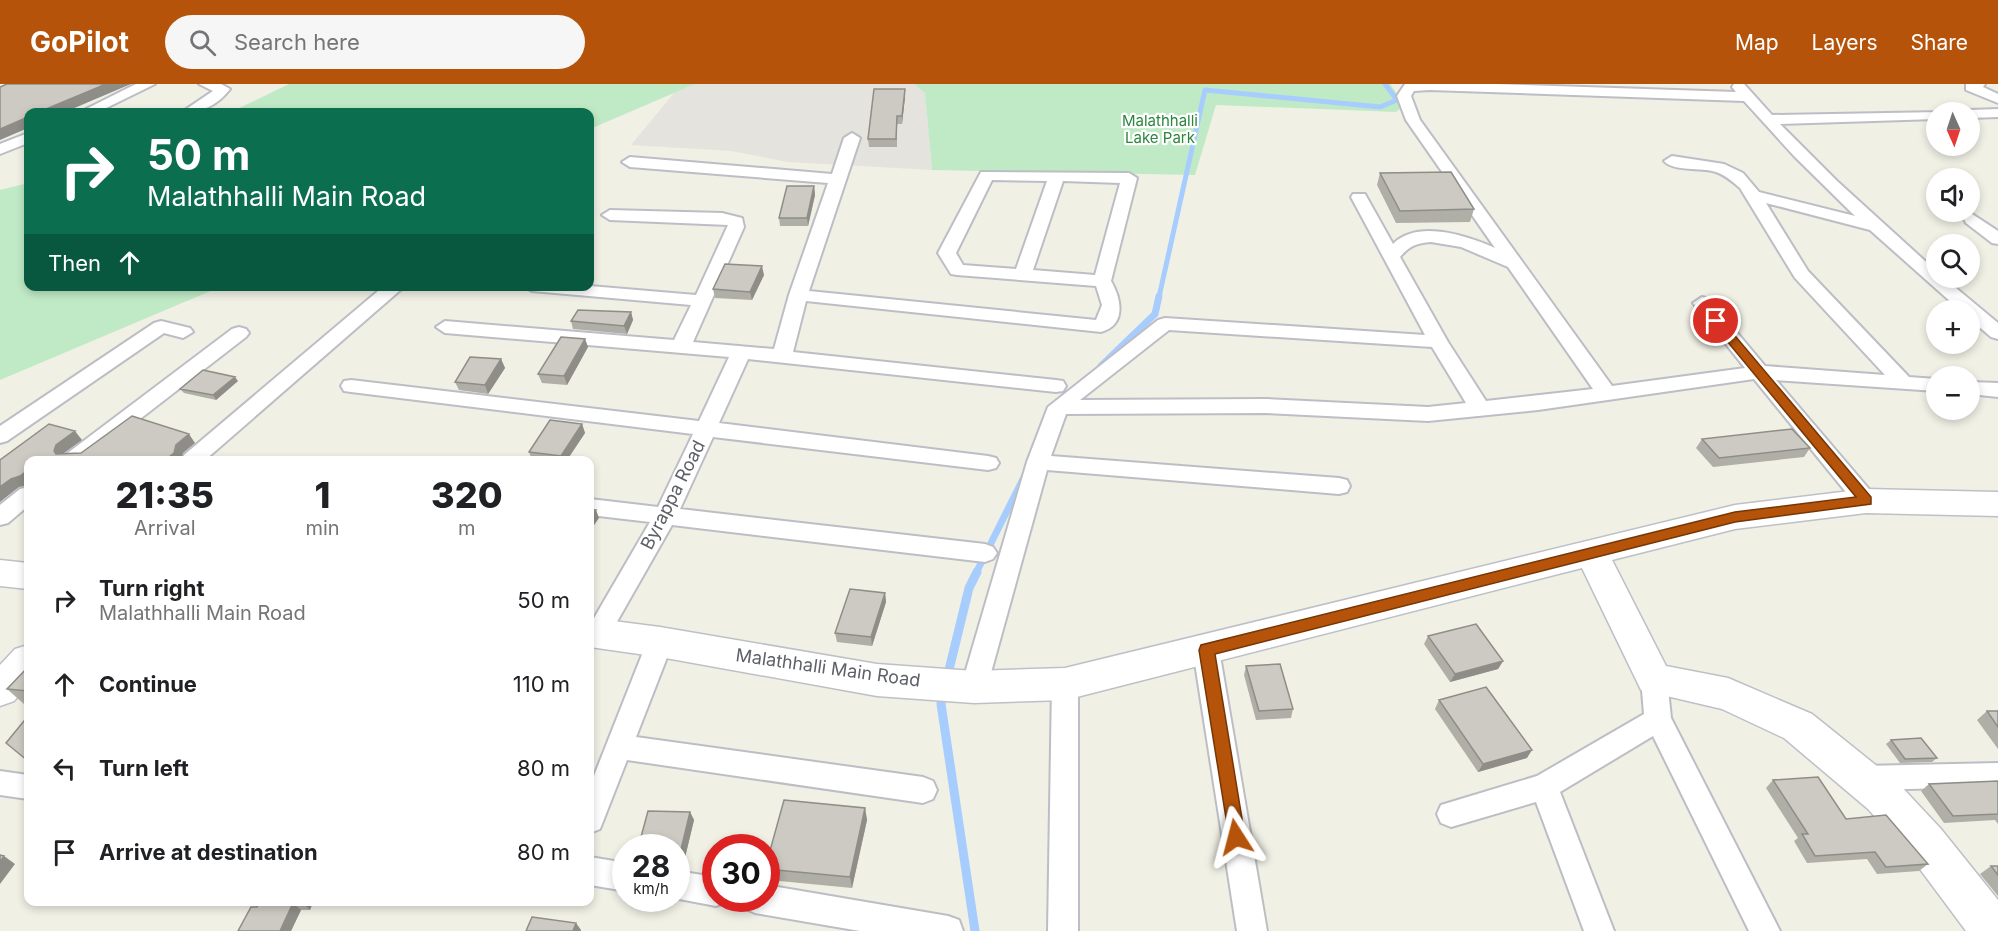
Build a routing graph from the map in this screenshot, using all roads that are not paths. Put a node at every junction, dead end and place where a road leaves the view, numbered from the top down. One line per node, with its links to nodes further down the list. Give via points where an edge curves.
1 (147, 84): 7 (street)
2 (206, 84): 8 (street, via 222,89)
3 (1736, 84): 5 (street)
4 (1978, 84): 6 (street, via 1971,87)
5 (1748, 97): 12 (street); 27 (street, via 1410,87 1404,96 1410,114)
6 (1998, 99)
7 (96, 108)
8 (196, 108)
9 (1998, 113): 10 (street)
10 (1980, 114)
11 (1926, 115): 12 (street)
12 (1768, 120): 24 (street, via 1814,171)
13 (852, 138): 19 (street)
14 (24, 140): 15 (street)
15 (0, 149)
16 (1672, 161): 20 (street, via 1725,168 1744,179)
17 (630, 162): 19 (street)
18 (1057, 176): 28 (street); 28 (street, via 987,175 947,253 957,270); 29 (street, via 1129,178)
19 (837, 179): 32 (street)
20 (1753, 195): 24 (street); 44 (street, via 1801,274)
21 (1359, 197): 26 (street)
22 (610, 215): 33 (street, via 722,218 736,222)
23 (1998, 218): 25 (street, via 1972,219)
24 (1878, 228): 38 (street)
25 (1998, 239)
26 (1390, 257): 27 (street, via 1396,246 1410,239 1441,237 1470,243); 39 (street)
27 (1514, 263): 49 (street)
28 (1023, 274): 29 (street)
29 (1102, 281): 32 (street, via 1113,307 1111,317 1101,326)
30 (390, 291): 55 (street)
31 (593, 291): 33 (street)
32 (798, 296): 42 (street)
33 (704, 300): 40 (street)
34 (1702, 303): 43 (street)
35 (444, 327): 40 (street)
36 (183, 332): 53 (street, via 161,327)
37 (239, 333): 54 (street)
38 (1998, 333)
39 (1438, 342): 50 (street, via 1165,324); 51 (street)
40 (681, 347): 41 (street)
41 (741, 352): 42 (street); 52 (street, Byrappa Road)
42 (782, 356): 50 (street)
43 (1758, 372): 44 (street); 49 (street); 60 (street)
44 (1904, 383): 45 (street)
45 (1926, 384)
46 (351, 386): 52 (street)
47 (1980, 389): 48 (street)
48 (1998, 390)
49 (1606, 394): 51 (street)
50 (1057, 397): 51 (street, via 1428,414); 56 (street)
51 (1480, 408)
52 (707, 427): 57 (street); 64 (street, Byrappa Road)
53 (0, 436)
54 (78, 456)
55 (197, 456)
56 (1038, 462): 58 (street); 76 (street)
57 (988, 463)
58 (1339, 486)
59 (24, 498): 63 (street)
60 (1866, 501): 61 (main road, Malathhalli Main Road); 66 (main road, Malathhalli Main Road, via 1735,517)
61 (1998, 504)
62 (594, 508): 64 (street)
63 (0, 517)
64 (664, 517): 65 (street); 69 (street, Byrappa Road)
65 (985, 552)
66 (1591, 552): 72 (main road, Malathhalli Main Road); 74 (main road)
67 (0, 573): 68 (main road)
68 (24, 576)
69 (594, 632)
70 (594, 634): 71 (main road, Malathhalli Main Road)
71 (660, 642): 76 (main road, Malathhalli Main Road, via 877,680); 79 (street)
72 (1206, 650): 75 (main road, Malathhalli Main Road); 93 (street)
73 (24, 664): 77 (main road)
74 (1654, 679): 78 (street); 81 (main road, via 1728,694 1798,726)
75 (1065, 684): 76 (main road, Malathhalli Main Road); 92 (street)
76 (960, 686)
77 (0, 690)
78 (1658, 719): 84 (street); 95 (street)
79 (619, 747): 85 (street); 86 (street)
80 (1998, 775): 81 (street)
81 (1861, 778): 96 (main road, via 1926,843)
82 (0, 783): 83 (street)
83 (24, 786)
84 (1544, 787): 87 (street); 94 (street)
85 (923, 790)
86 (594, 810)
87 (1451, 813)
88 (594, 872): 89 (street)
89 (612, 875)
90 (780, 902): 91 (street)
91 (948, 931)
92 (1063, 931)
93 (1251, 931)
94 (1599, 931)
95 (1765, 931)
96 (1994, 931)

